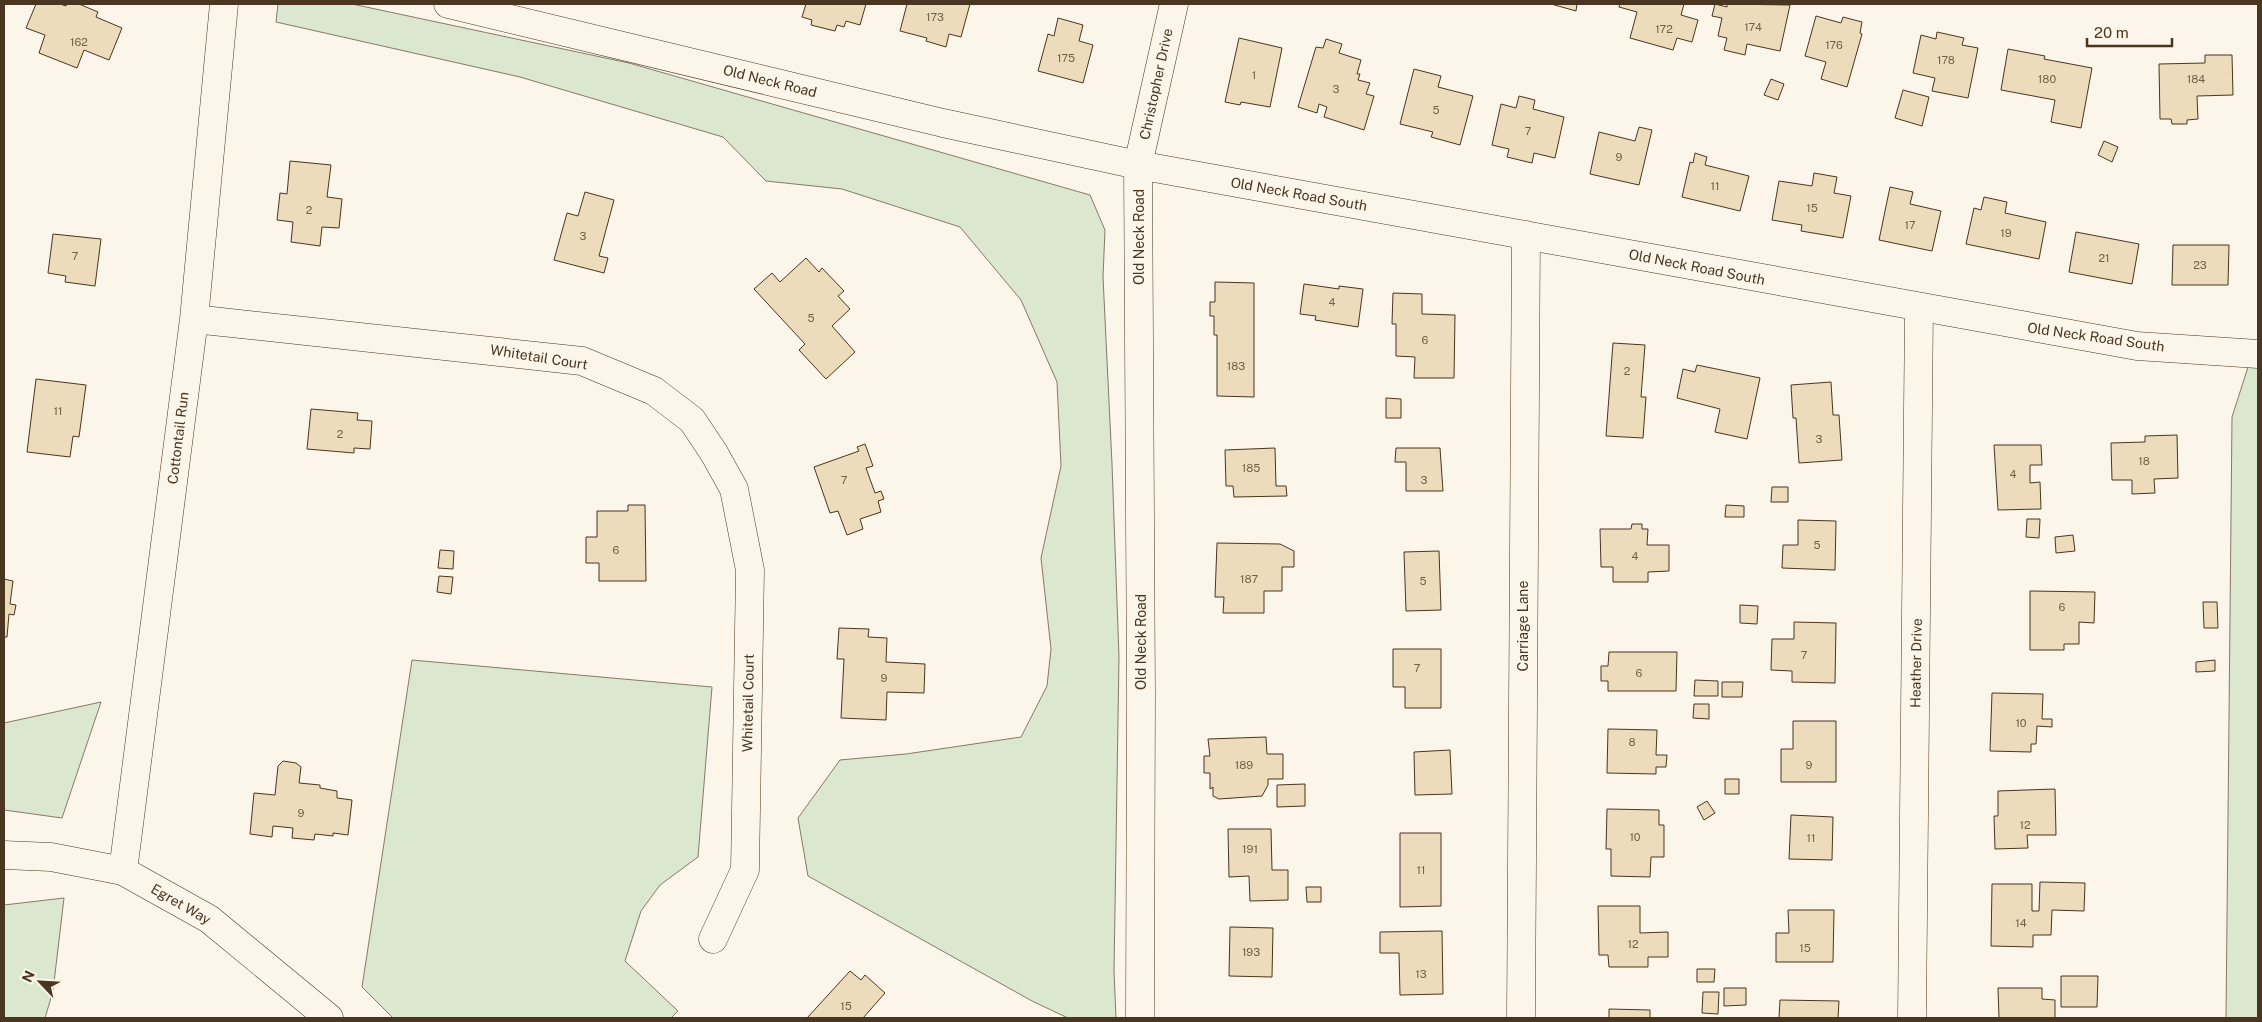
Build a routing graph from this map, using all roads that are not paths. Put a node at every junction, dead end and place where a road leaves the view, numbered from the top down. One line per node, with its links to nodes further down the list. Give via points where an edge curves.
1 (224, 4): 7 (street, Cottontail Run)
2 (448, 4): 4 (street, Old Neck Road, via 943,123)
3 (1174, 4): 4 (street, Christopher Drive)
4 (1138, 165): 5 (street, Old Neck Road South); 13 (street, Old Neck Road)
5 (1526, 235): 6 (street, Old Neck Road South); 14 (street, Carriage Lane)
6 (1919, 308): 8 (street, Old Neck Road South, via 2136,346); 15 (street, Heather Drive)
7 (194, 319): 10 (street, Cottontail Run); 11 (street, Whitetail Court, via 582,361 654,391 692,420 734,489 750,570 745,870)
8 (2258, 354)
9 (4, 855): 10 (street, Egret Way, via 51,857)
10 (123, 871): 12 (street, Egret Way, via 209,918)
11 (713, 940)
12 (329, 1018)
13 (1140, 1018)
14 (1521, 1018)
15 (1912, 1018)

